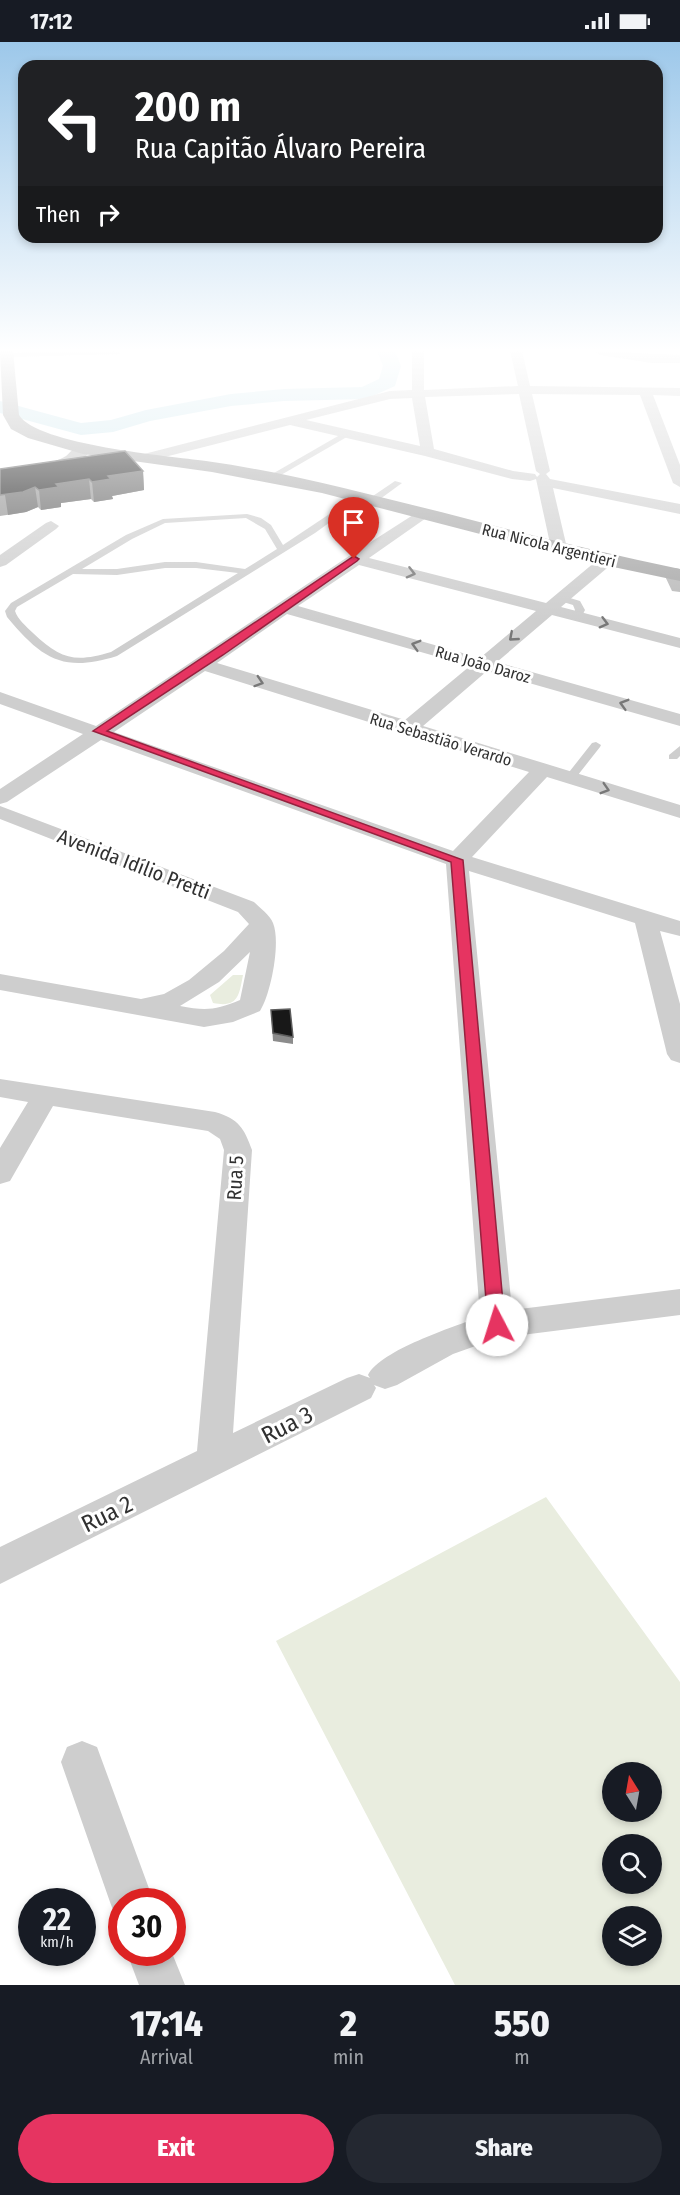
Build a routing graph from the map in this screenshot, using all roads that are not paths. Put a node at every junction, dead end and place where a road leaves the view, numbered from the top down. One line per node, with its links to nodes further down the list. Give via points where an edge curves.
1 (60, 442): 8 (main road, Rua Nicola Argentieri)
2 (207, 442): 11 (street)
3 (334, 442): 12 (lane)
4 (382, 442): 10 (street)
5 (426, 442): 10 (street)
6 (532, 442): 13 (street)
7 (664, 442): 15 (street)
8 (83, 449): 9 (main road, Rua Nicola Argentieri); 9 (main road, via 71,461 48,468)
9 (104, 452): 11 (main road, Rua Nicola Argentieri)
10 (428, 452): 13 (street)
11 (149, 457): 12 (main road, Rua Nicola Argentieri)
12 (271, 477): 16 (main road, Rua Nicola Argentieri)
13 (539, 478): 17 (street); 20 (street)
14 (398, 483): 16 (lane)
15 (680, 483)
16 (367, 498): 18 (main road, Rua Nicola Argentieri); 21 (lane)
17 (680, 510)
18 (424, 513): 20 (main road, Rua Nicola Argentieri); 22 (street)
19 (51, 526): 24 (street)
20 (560, 549): 23 (main road, Rua Nicola Argentieri)
21 (282, 550): 25 (lane, via 258,520 230,515 189,518 154,525); 26 (lane)
22 (354, 559): 28 (street, one-way to 28); 29 (street)
23 (607, 560): 27 (main road, Rua Nicola Argentieri); 28 (street)
24 (0, 562)
25 (73, 571): 26 (lane, via 117,572 196,565); 26 (lane, via 10,611 50,655 70,661 114,654)
26 (246, 572)
27 (678, 578)
28 (554, 603): 30 (street, one-way to 30, via 578,616); 32 (street, one-way to 32)
29 (285, 608): 31 (street); 32 (street, Rua João Daroz, one-way to 29)
30 (680, 643)
31 (203, 664): 35 (street, Rua Sebastião Verardo, one-way to 35); 36 (street)
32 (483, 664): 34 (street, Rua João Daroz, one-way to 32); 35 (street)
33 (0, 698): 36 (street)
34 (680, 720)
35 (407, 729): 38 (street, Rua Sebastião Verardo)
36 (99, 731): 40 (street); 43 (street)
37 (596, 745): 39 (lane)
38 (542, 770): 39 (street, Rua Sebastião Verardo); 43 (street)
39 (570, 778): 42 (street, Rua Sebastião Verardo, one-way to 42)
40 (0, 798)
41 (0, 812): 45 (street, Avenida Idílio Pretti, via 235,902 254,913)
42 (680, 812)
43 (457, 860): 44 (street); 58 (street)
44 (645, 917): 46 (street); 53 (street)
45 (262, 924): 47 (street); 48 (street)
46 (680, 929)
47 (227, 961): 48 (street, via 246,961); 49 (street)
48 (261, 968): 52 (street, via 251,1005)
49 (205, 981): 51 (street, via 173,1000); 52 (street, via 200,990 204,1002)
50 (0, 982): 51 (street)
51 (141, 1007): 52 (street, via 204,1019)
52 (224, 1016)
53 (680, 1054)
54 (0, 1088): 55 (street, Rua 5)
55 (45, 1096): 56 (street); 59 (street, Rua 5, via 215,1122 232,1133 238,1150)
56 (0, 1173)
57 (680, 1302): 58 (street, Rua 3)
58 (497, 1325): 59 (street, Rua 3, via 442,1344)
59 (214, 1461): 60 (street, Rua 2)
60 (0, 1566)
61 (82, 1762): 62 (street)
62 (127, 1888)
63 (155, 1966): 64 (street)
64 (162, 1985)

